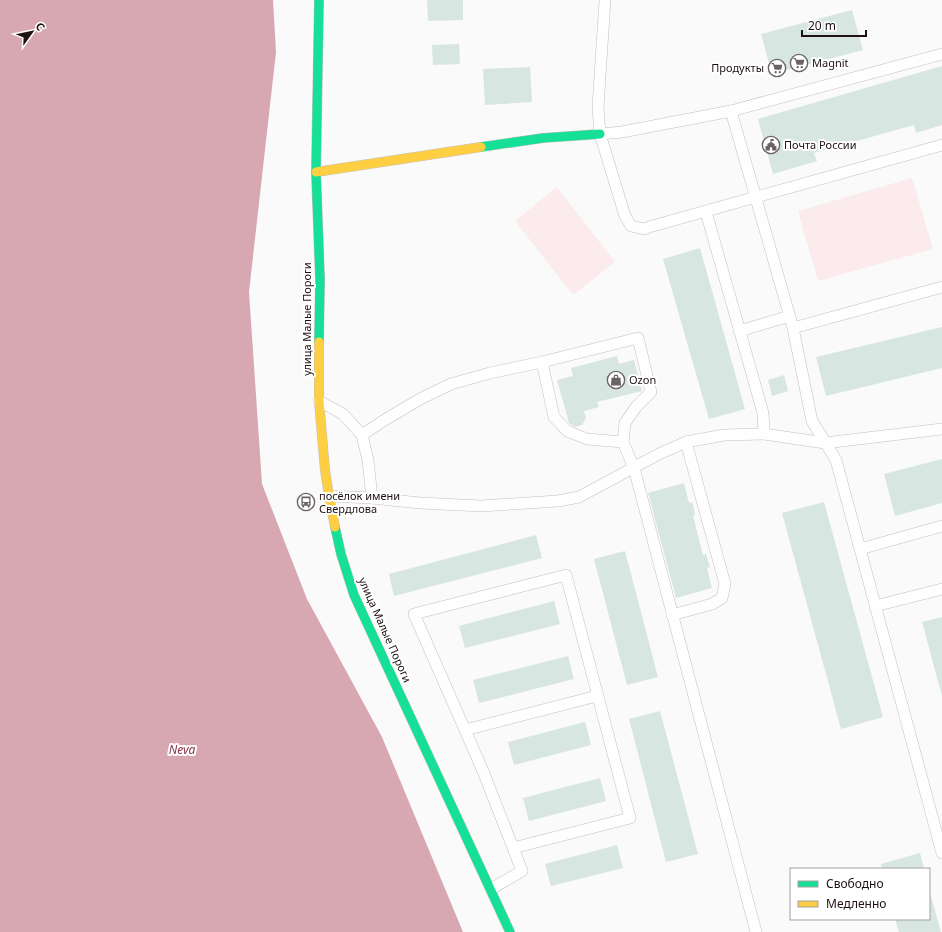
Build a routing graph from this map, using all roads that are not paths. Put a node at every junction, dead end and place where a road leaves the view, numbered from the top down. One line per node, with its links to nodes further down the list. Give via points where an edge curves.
1 (319, 0): 7 (street, улица Малые Пороги)
2 (605, 0): 5 (lane, via 598,107)
3 (942, 54): 4 (lane)
4 (731, 111): 5 (lane); 8 (lane)
5 (600, 134): 7 (street, via 543,138); 9 (lane, via 625,216 631,226 644,228)
6 (942, 145): 8 (lane)
7 (316, 172): 15 (street, улица Малые Пороги, via 320,279)
8 (756, 198): 9 (lane); 11 (lane)
9 (706, 212): 13 (lane)
10 (942, 287): 12 (lane)
11 (790, 316): 12 (lane); 13 (lane)
12 (793, 328): 21 (lane, via 812,422)
13 (739, 330): 17 (lane, via 762,413)
14 (542, 362): 18 (lane, via 451,384 420,399); 19 (lane, via 554,417 567,431 587,439); 19 (lane, via 638,338 651,392 625,423)
15 (319, 401): 18 (lane, via 343,414); 23 (street, улица Малые Пороги)
16 (942, 428): 21 (lane)
17 (764, 434): 20 (lane, via 724,435); 21 (lane)
18 (362, 435): 24 (lane, via 368,460)
19 (622, 442): 22 (lane)
20 (686, 442): 22 (lane); 29 (lane, via 725,584 722,598 712,604)
21 (825, 443): 26 (lane, via 836,460)
22 (634, 468): 24 (lane, via 579,497 558,501 481,506); 29 (lane)
23 (329, 496): 24 (lane); 34 (street, улица Малые Пороги, via 341,554 354,595)
24 (372, 498)
25 (942, 526): 26 (lane)
26 (860, 549): 28 (lane)
27 (942, 589): 28 (lane)
28 (875, 606): 33 (lane)
29 (672, 615): 36 (lane)
30 (597, 696): 31 (lane); 31 (lane, via 566,575 414,614); 32 (lane, via 630,818)
31 (465, 730): 32 (lane)
32 (513, 848): 34 (lane, via 522,871)
33 (942, 853)
34 (491, 889): 35 (street, улица Малые Пороги)
35 (510, 932)
36 (756, 932)

